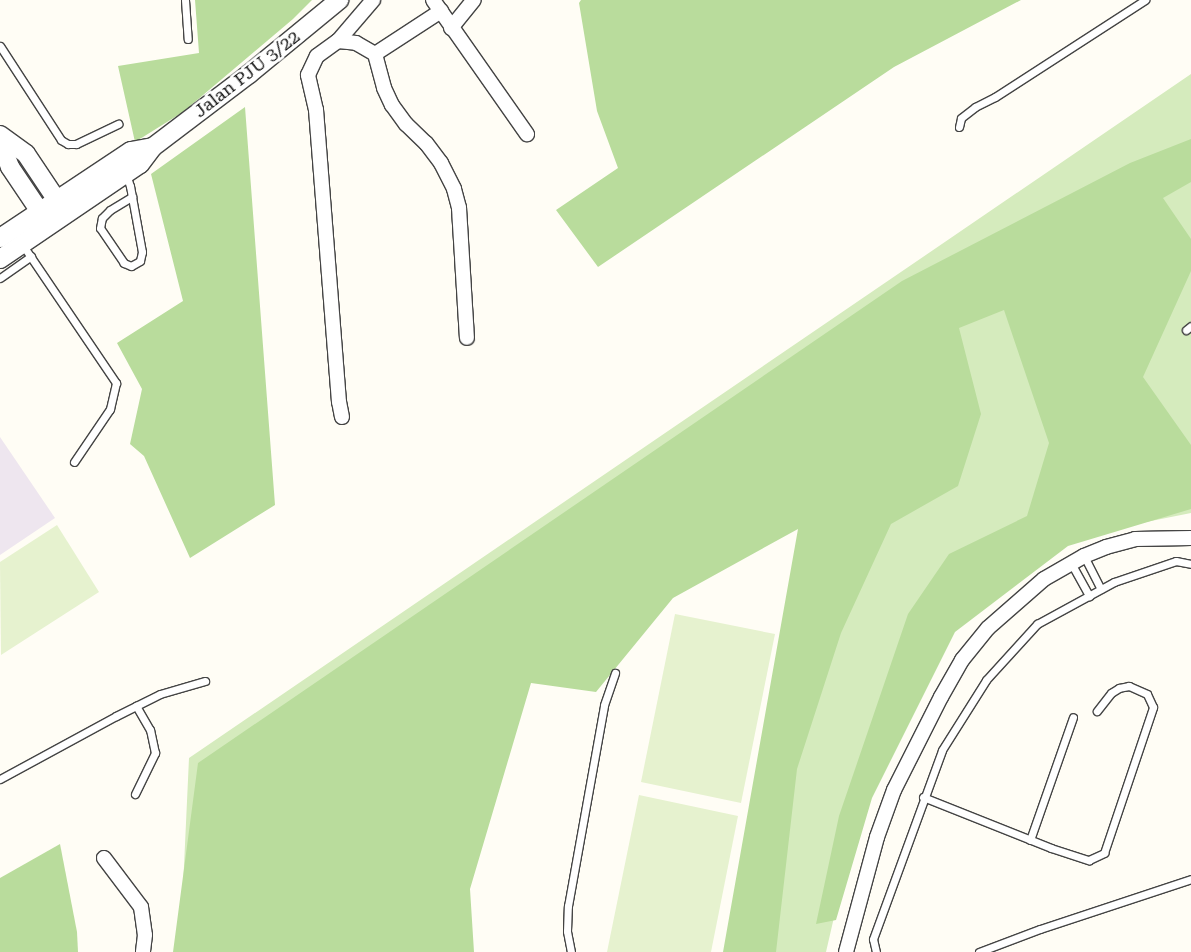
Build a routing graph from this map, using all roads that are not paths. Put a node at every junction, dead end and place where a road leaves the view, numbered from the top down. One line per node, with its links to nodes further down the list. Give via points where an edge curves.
1 (185, 0): 8 (lane)
2 (339, 0): 17 (street, Jalan PJU 3/22, via 249,74)
3 (373, 0): 9 (street)
4 (474, 0): 7 (street)
5 (1145, 0): 13 (lane, via 995,97 974,107 961,118)
6 (437, 6): 7 (street); 11 (street)
7 (451, 28): 14 (street)
8 (188, 39)
9 (338, 40): 11 (street, via 356,43); 29 (street, via 317,56 308,74 316,110 338,402)
10 (0, 46): 12 (lane, via 61,140 76,144)
11 (375, 54): 28 (street, via 392,105 441,163 454,189 459,208)
12 (118, 124)
13 (959, 127)
14 (527, 134)
15 (0, 135): 20 (street, via 26,154)
16 (0, 142): 21 (street, via 10,167)
17 (153, 146): 18 (street, Jalan PJU 3/22, via 140,164); 20 (street, Jalan PJU 3/22, via 131,150)
18 (126, 174): 19 (lane); 22 (street, Jalan PJU 3/22)
19 (132, 197): 19 (lane, via 142,252 140,261 131,266 124,263 100,228 102,218 110,210)
20 (56, 199): 21 (street, Jalan PJU 3/22); 22 (street)
21 (39, 211): 23 (street); 24 (street, Jalan PJU 3/22)
22 (67, 214): 23 (street, Jalan PJU 3/22)
23 (50, 226): 25 (street, Jalan PJU 3/22)
24 (0, 238)
25 (27, 250): 26 (street, Jalan PJU 3/22); 27 (lane); 30 (lane, via 116,383 110,409)
26 (0, 259)
27 (0, 278)
28 (467, 338)
29 (342, 417)
30 (74, 462)
31 (1191, 538): 32 (street, via 1135,539 1106,546)
32 (1084, 556): 33 (street); 35 (lane)
33 (1071, 563): 36 (lane); 50 (street, via 1044,579 988,628 949,682 894,790 877,836)
34 (1191, 564): 35 (lane, via 1176,562)
35 (1101, 589): 36 (lane)
36 (1089, 596): 44 (lane, via 1037,624 986,680 942,750)
37 (615, 673): 49 (lane, via 604,705 568,906 567,931)
38 (205, 681): 39 (lane, via 160,694)
39 (136, 706): 42 (lane); 43 (lane, via 150,730 155,753)
40 (1097, 711): 45 (lane, via 1111,693 1128,686 1147,694 1153,707 1104,853 1089,860)
41 (1073, 718): 45 (lane)
42 (0, 779)
43 (134, 794)
44 (924, 797): 45 (lane); 51 (lane, via 873,939)
45 (1030, 840)
46 (104, 858): 48 (street, via 141,907 145,935)
47 (1191, 879): 52 (lane)
48 (143, 952)
49 (571, 952)
50 (846, 952)
51 (876, 952)
52 (979, 952)

